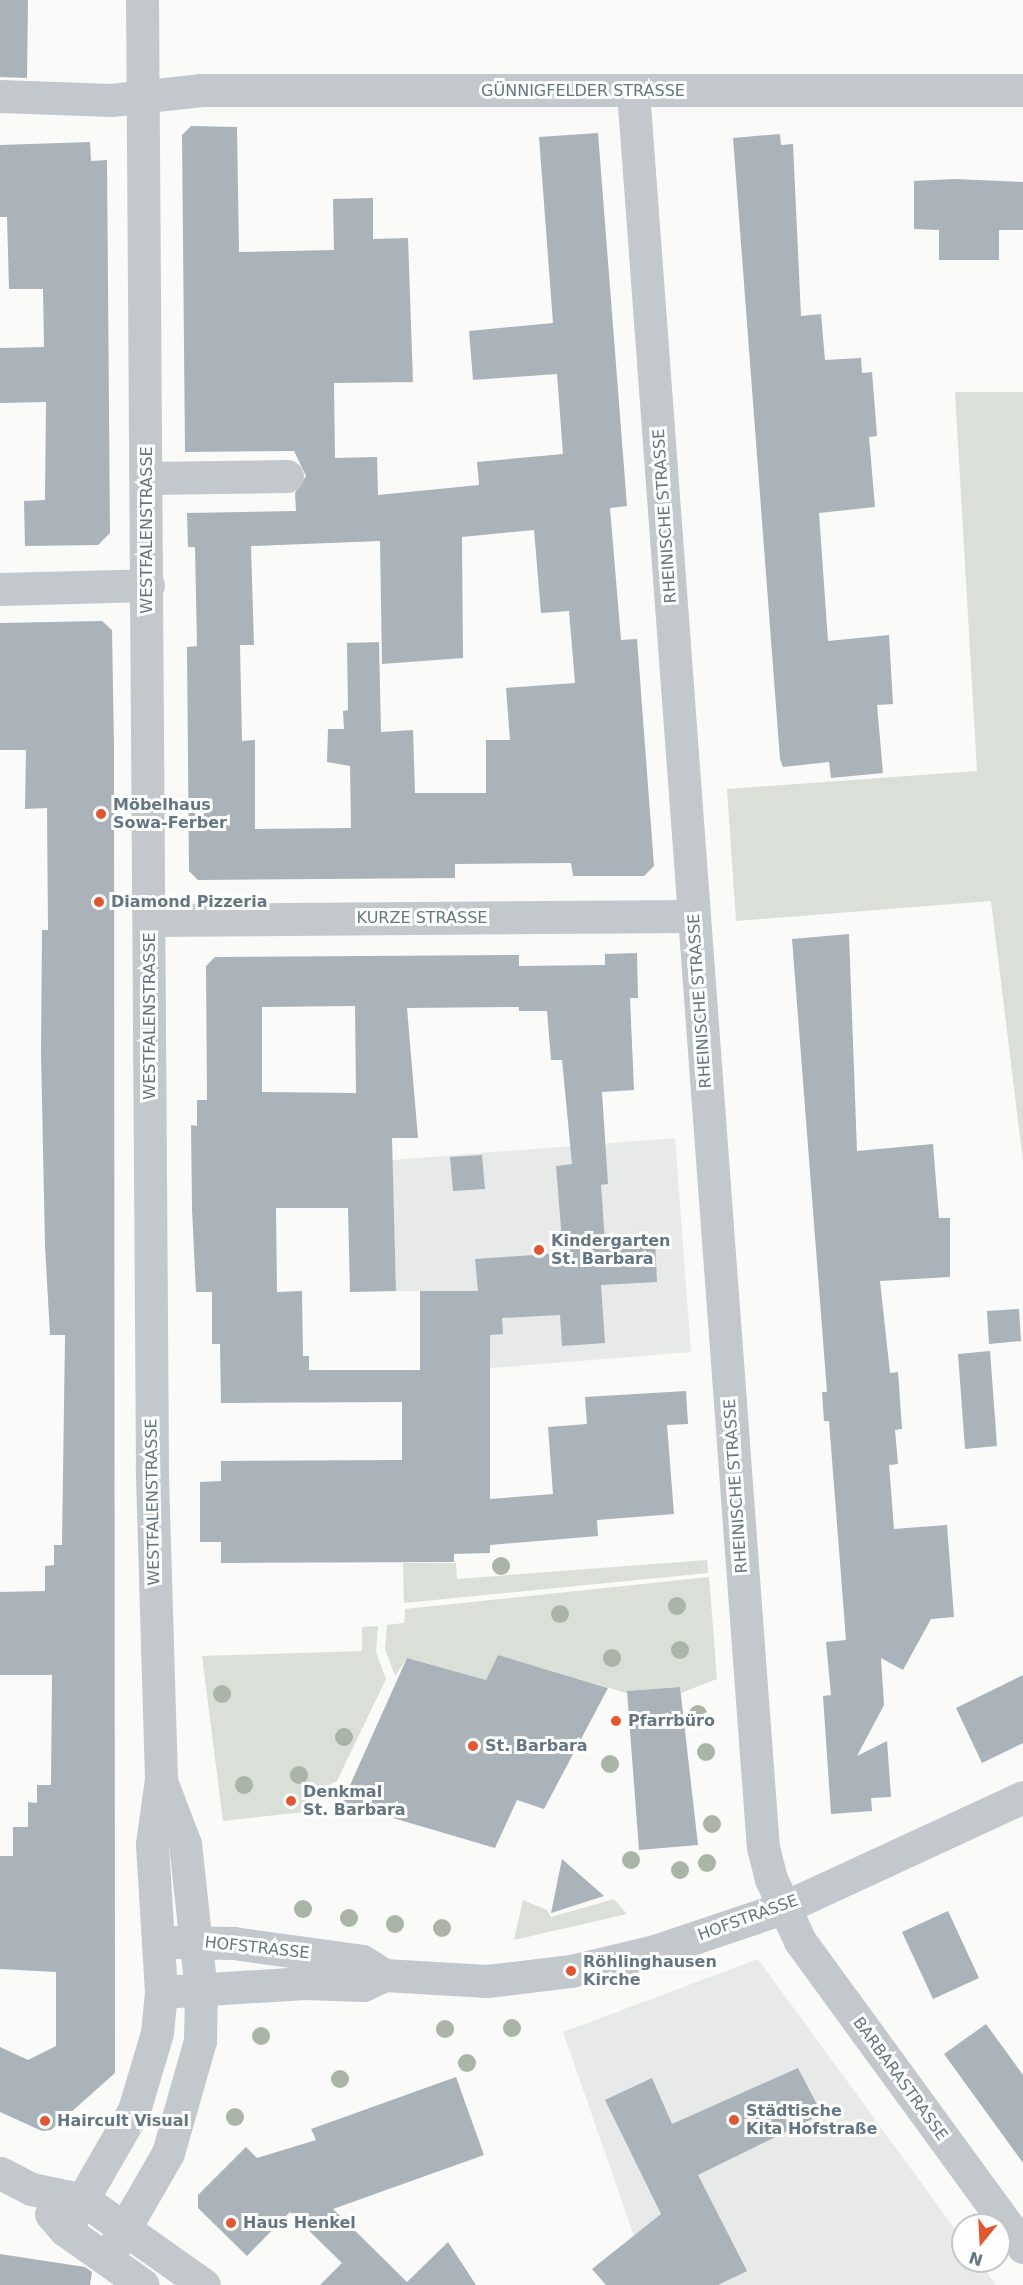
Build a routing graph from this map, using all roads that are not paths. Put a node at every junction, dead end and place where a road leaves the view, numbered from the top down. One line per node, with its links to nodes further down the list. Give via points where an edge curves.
1 (142, 0): 4 (street, WESTFALENSTRASSE)
2 (1023, 90): 3 (street, GÜNNIGFELDER STRASSE)
3 (633, 91): 4 (street, GÜNNIGFELDER STRASSE); 10 (street, RHEINISCHE STRASSE)
4 (143, 94): 5 (street, GÜNNIGFELDER STRASSE, via 111,100); 7 (street, WESTFALENSTRASSE)
5 (0, 96)
6 (287, 476): 7 (street)
7 (147, 478): 8 (street, WESTFALENSTRASSE)
8 (148, 585): 9 (street); 11 (street, WESTFALENSTRASSE)
9 (0, 589)
10 (694, 916): 11 (street, KURZE STRASSE); 14 (street, RHEINISCHE STRASSE, via 763,1847)
11 (149, 920): 12 (street, WESTFALENSTRASSE)
12 (160, 1779): 15 (street, WESTFALENSTRASSE, via 152,1844); 16 (street, WESTFALENSTRASSE, via 185,1844)
13 (1023, 1797): 14 (street, HOFSTRASSE)
14 (783, 1908): 17 (street, HOFSTRASSE, via 655,1952 571,1971 487,1981); 25 (street, BARBARASTRASSE, via 800,1941)
15 (161, 1942): 16 (street, HOFSTRASSE); 19 (street, WESTFALENSTRASSE)
16 (195, 1942): 17 (street, HOFSTRASSE, via 362,1961); 18 (street, WESTFALENSTRASSE)
17 (384, 1975): 18 (street, HOFSTRASSE, via 363,1985 305,1983)
18 (201, 1991): 19 (street, HOFSTRASSE); 23 (street, WESTFALENSTRASSE, via 200,2041 180,2122 152,2188)
19 (161, 1992): 22 (street, WESTFALENSTRASSE, via 155,2042 134,2110)
20 (0, 2173): 21 (street)
21 (30, 2189): 22 (street); 24 (street)
22 (84, 2199): 23 (street); 24 (street, WESTFALENSTRASSE)
23 (126, 2229): 26 (street, WESTFALENSTRASSE); 28 (street)
24 (65, 2230): 26 (street)
25 (1023, 2247)
26 (106, 2259): 27 (street)
27 (142, 2285)
28 (204, 2285)

